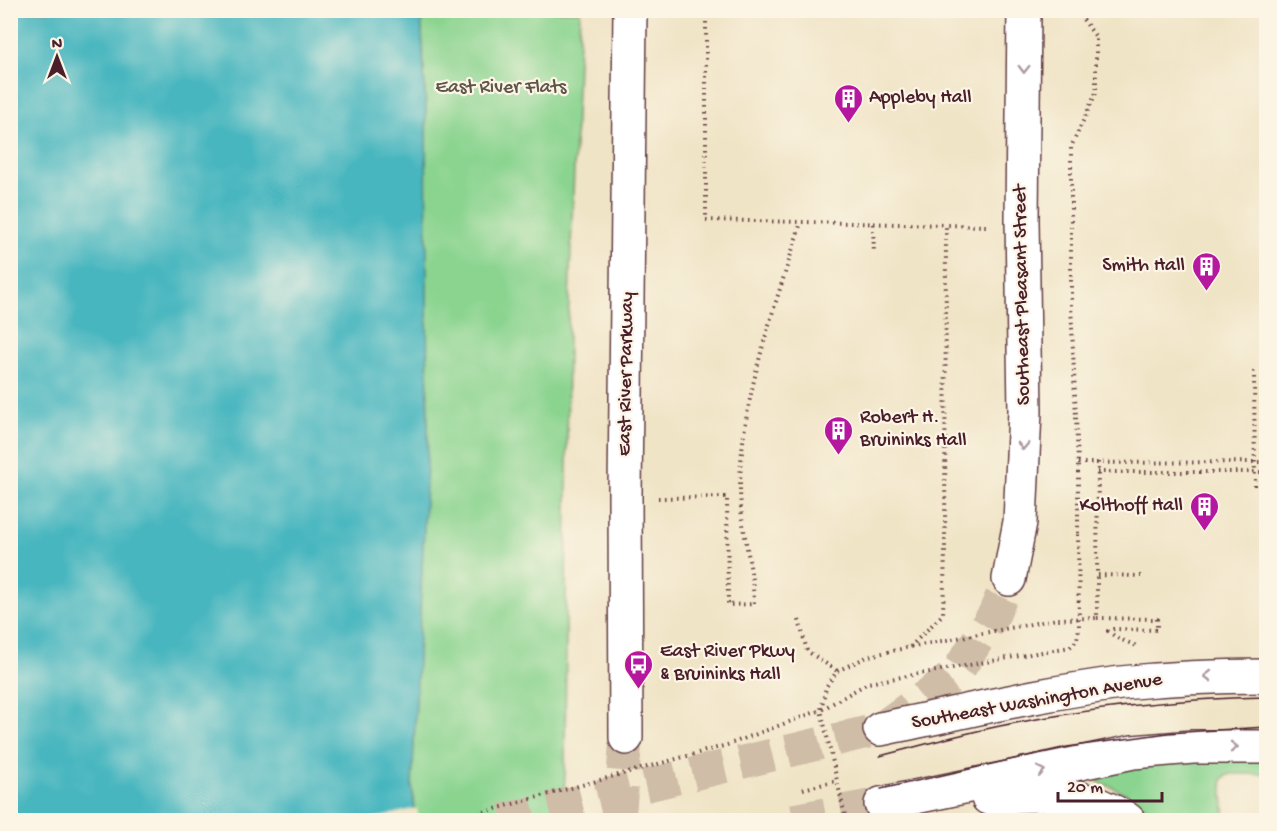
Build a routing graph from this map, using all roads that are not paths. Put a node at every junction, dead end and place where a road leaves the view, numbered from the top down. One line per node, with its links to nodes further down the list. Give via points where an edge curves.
1 (630, 10): 6 (street, East River Parkway)
2 (1024, 10): 3 (street, Southeast Pleasant Street, one-way to 3, via 1024,411 1020,522)
3 (1009, 579)
4 (1266, 676): 5 (street, Southeast Washington Avenue, one-way to 5, via 1193,676 1119,683)
5 (880, 729)
6 (626, 738)
7 (1266, 747): 8 (street, one-way to 7, via 1074,796 881,804 1133,752)
8 (1128, 820)

